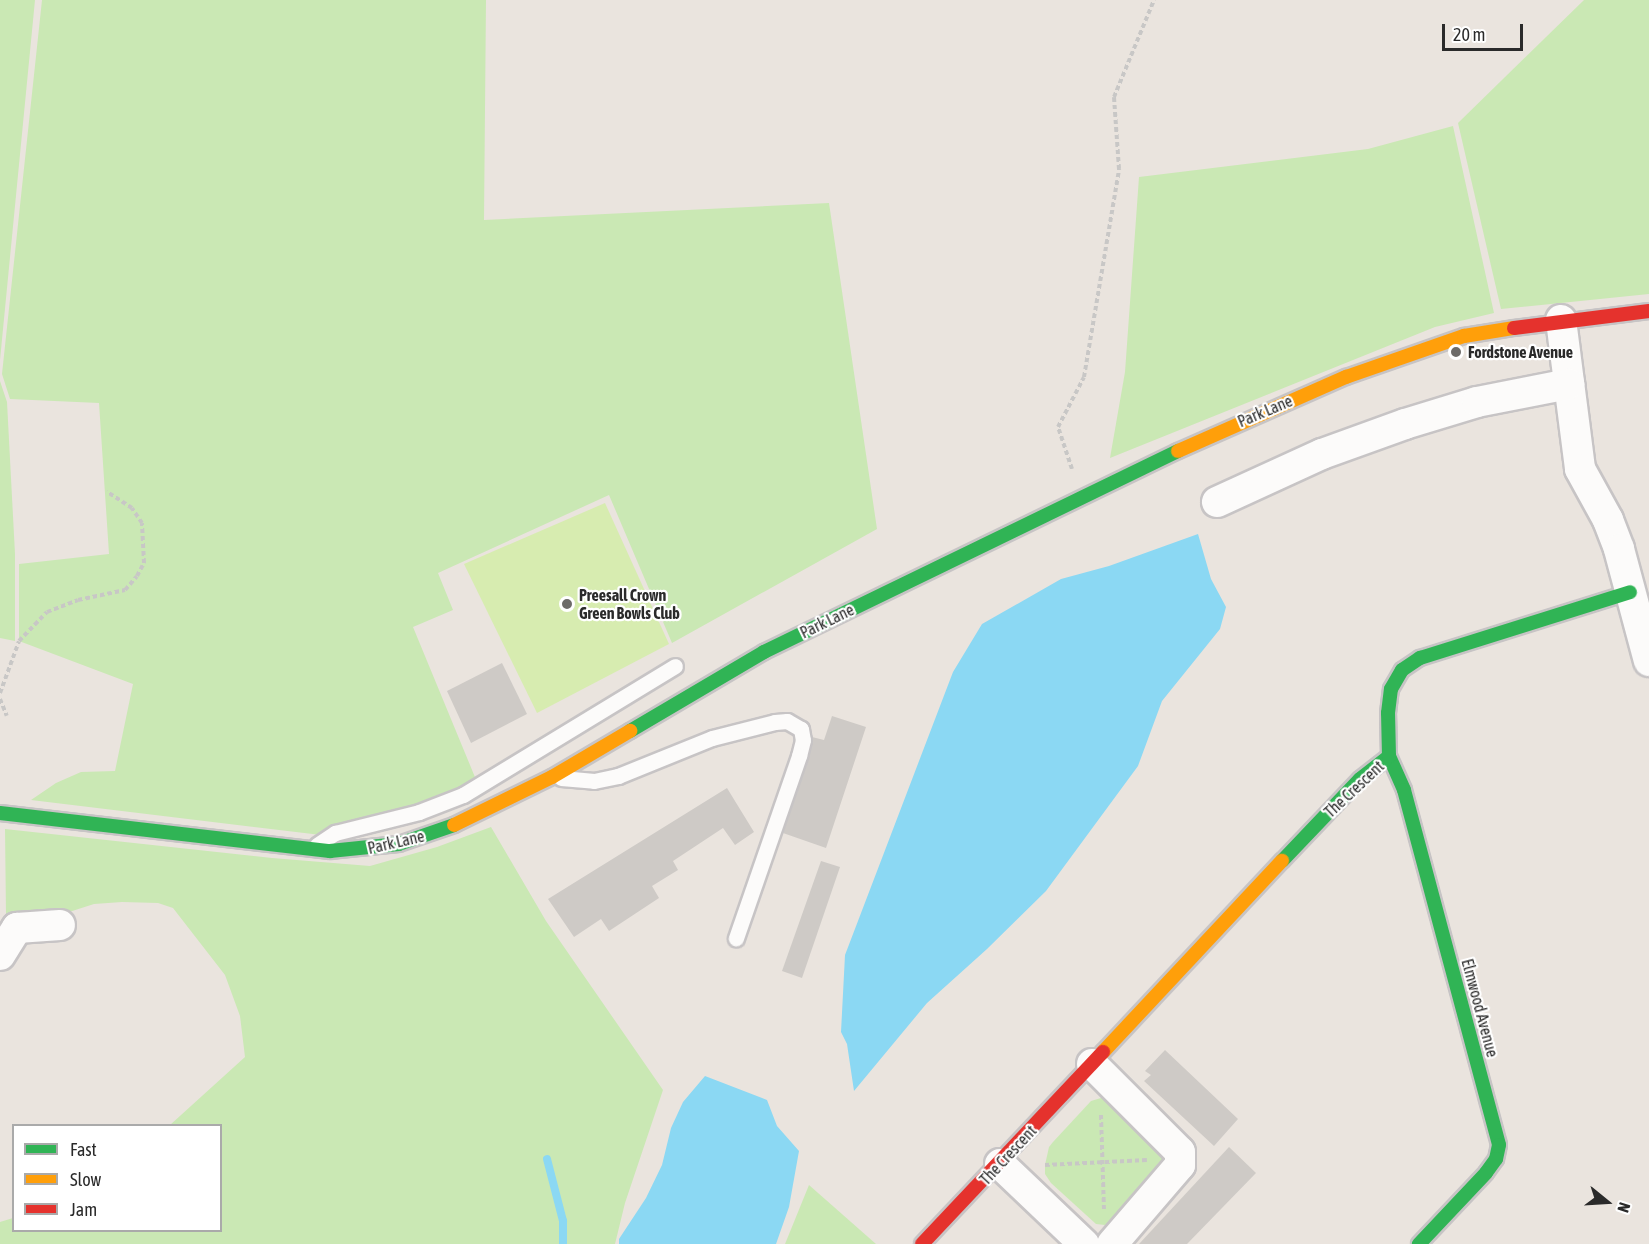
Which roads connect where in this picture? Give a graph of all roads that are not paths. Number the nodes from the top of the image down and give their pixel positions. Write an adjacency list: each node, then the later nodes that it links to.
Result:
1 (1649, 311): 2 (main road, Park Lane)
2 (1561, 320): 3 (street); 9 (main road, Park Lane)
3 (1569, 384): 4 (street); 5 (street)
4 (1217, 502)
5 (1630, 592): 6 (street); 8 (main road, The Crescent)
6 (1649, 661)
7 (675, 666): 11 (lane)
8 (1389, 756): 15 (main road, The Crescent); 20 (main road, Elmwood Avenue)
9 (552, 777): 11 (main road, Park Lane); 13 (lane)
10 (0, 813): 11 (main road, Park Lane)
11 (310, 850)
12 (60, 925): 14 (street)
13 (736, 938)
14 (0, 955)
15 (1092, 1064): 16 (main road, The Crescent); 19 (street)
16 (1000, 1164): 17 (main road, The Crescent); 18 (street)
17 (922, 1244)
18 (1084, 1244)
19 (1112, 1244)
20 (1419, 1244)

